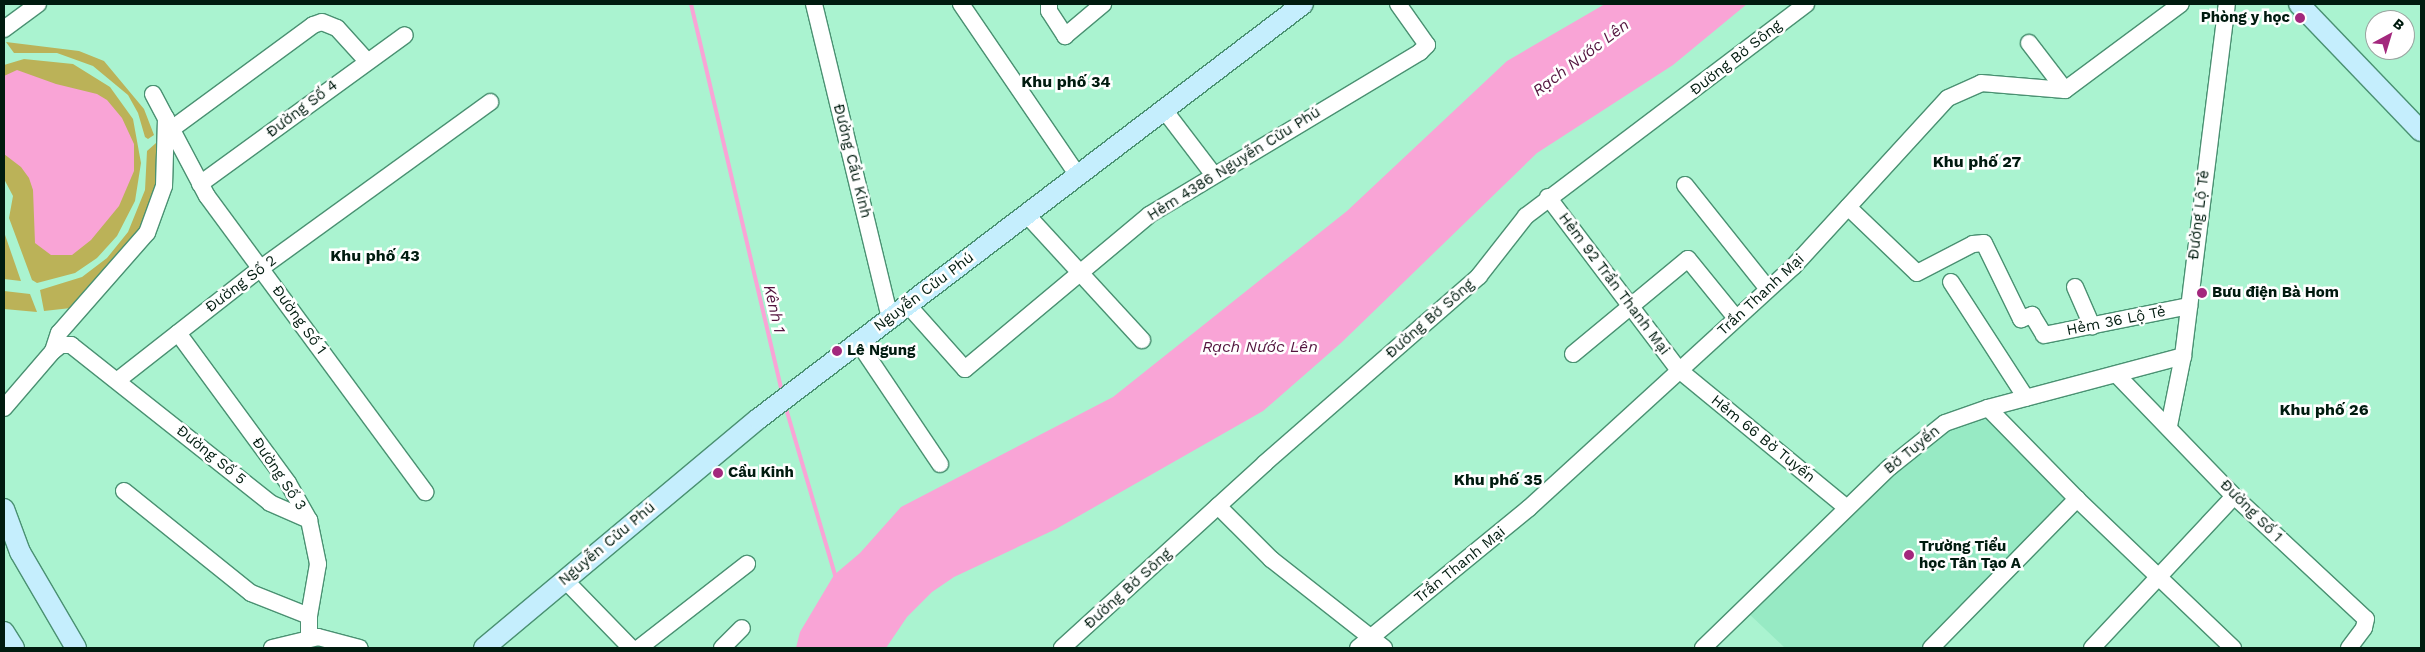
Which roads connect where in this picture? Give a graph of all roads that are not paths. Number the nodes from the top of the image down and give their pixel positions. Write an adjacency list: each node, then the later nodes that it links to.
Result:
1 (38, 4): 12 (street)
2 (814, 4): 37 (street, Đường Cầu Kinh)
3 (961, 4): 23 (street)
4 (1049, 4): 5 (street)
5 (1103, 4)
6 (1303, 4): 19 (main road, Nguyễn Cửu Phú)
7 (1398, 4): 22 (street, Hẻm 4386 Nguyễn Cửu Phú)
8 (1806, 4): 26 (street, Đường Bờ Sông)
9 (2181, 4): 16 (street)
10 (2227, 4): 36 (street, Đường Lộ Tẻ)
11 (2298, 4): 21 (main road)
12 (4, 29)
13 (405, 35): 15 (street, Đường Số 4)
14 (2029, 42): 16 (street)
15 (367, 61): 20 (street); 24 (street, Đường Số 4)
16 (2065, 90): 27 (street, Trần Thanh Mại)
17 (154, 94): 20 (street, Đường Số 1)
18 (490, 102): 29 (street, Đường Số 2)
19 (1165, 111): 22 (street); 23 (main road, Nguyễn Cửu Phú)
20 (169, 122): 24 (street, Đường Số 1); 43 (street)
21 (2421, 132)
22 (1213, 174): 30 (street, Hẻm 4386 Nguyễn Cửu Phú)
23 (1079, 177): 28 (main road, Nguyễn Cửu Phú)
24 (200, 184): 29 (street, Đường Số 1)
25 (1685, 185): 33 (street)
26 (1548, 198): 35 (street, Hẻm 92 Trần Thanh Mại); 58 (street, Đường Bờ Sông)
27 (1848, 207): 33 (street, Trần Thanh Mại); 39 (street, Hẻm 36 Lộ Tẻ)
28 (1027, 215): 30 (street); 34 (main road, Nguyễn Cửu Phú)
29 (261, 268): 40 (street, Đường Số 2); 55 (street, Đường Số 1)
30 (1080, 273): 34 (street, Hẻm 4386 Nguyễn Cửu Phú); 41 (street)
31 (1951, 282): 49 (street)
32 (2075, 287): 39 (street)
33 (1768, 289): 38 (street, Trần Thanh Mại)
34 (907, 304): 37 (main road, Nguyễn Cửu Phú)
35 (1630, 305): 38 (street); 44 (street); 46 (street, Hẻm 92 Trần Thanh Mại)
36 (2189, 306): 39 (street, Hẻm 36 Lộ Tẻ); 45 (street, Đường Lộ Tẻ)
37 (890, 317): 42 (main road, Nguyễn Cửu Phú)
38 (1736, 318): 46 (street, Trần Thanh Mại)
39 (2092, 326)
40 (178, 333): 48 (street, Đường Số 2); 61 (street, Đường Số 3)
41 (1142, 340)
42 (858, 342): 53 (street); 64 (main road, Nguyễn Cửu Phú)
43 (53, 351): 48 (street); 50 (street)
44 (1573, 354)
45 (2182, 356): 47 (street, Bờ Tuyến); 52 (street, Đường Lộ Tẻ)
46 (1680, 370): 59 (street, Hẻm 66 Bờ Tuyến); 68 (street, Trần Thanh Mại)
47 (2116, 375): 49 (street, Bờ Tuyến); 52 (street, Đường Số 1)
48 (118, 380): 61 (street, Đường Số 5)
49 (2026, 398): 51 (street, Bờ Tuyến)
50 (4, 408)
51 (1988, 408): 57 (street); 59 (street, Bờ Tuyến)
52 (2169, 426): 56 (street, Đường Số 1)
53 (940, 464)
54 (124, 491): 65 (street)
55 (425, 492)
56 (2234, 496): 63 (street); 85 (street, Đường Số 1)
57 (2077, 499): 63 (street); 82 (street)
58 (1218, 506): 68 (street); 78 (street, Đường Bờ Sông)
59 (1847, 508): 81 (street, Bờ Tuyến)
60 (4, 509): 71 (main road)
61 (309, 520): 65 (street, Đường Số 3)
62 (747, 564): 76 (street)
63 (2158, 578): 83 (street); 84 (street)
64 (564, 579): 74 (main road, Nguyễn Cửu Phú); 75 (street)
65 (309, 616): 69 (street, Đường Số 3)
66 (742, 628): 77 (street)
67 (4, 632): 70 (main road)
68 (1372, 637): 79 (street, Trần Thanh Mại); 80 (street)
69 (309, 638): 72 (street); 73 (street)
70 (14, 648)
71 (76, 648)
72 (272, 648)
73 (360, 648)
74 (484, 648)
75 (630, 648)
76 (639, 648)
77 (722, 648)
78 (1062, 648)
79 (1358, 648)
80 (1384, 648)
81 (1703, 648)
82 (1931, 648)
83 (2092, 648)
84 (2233, 648)
85 (2349, 648)

